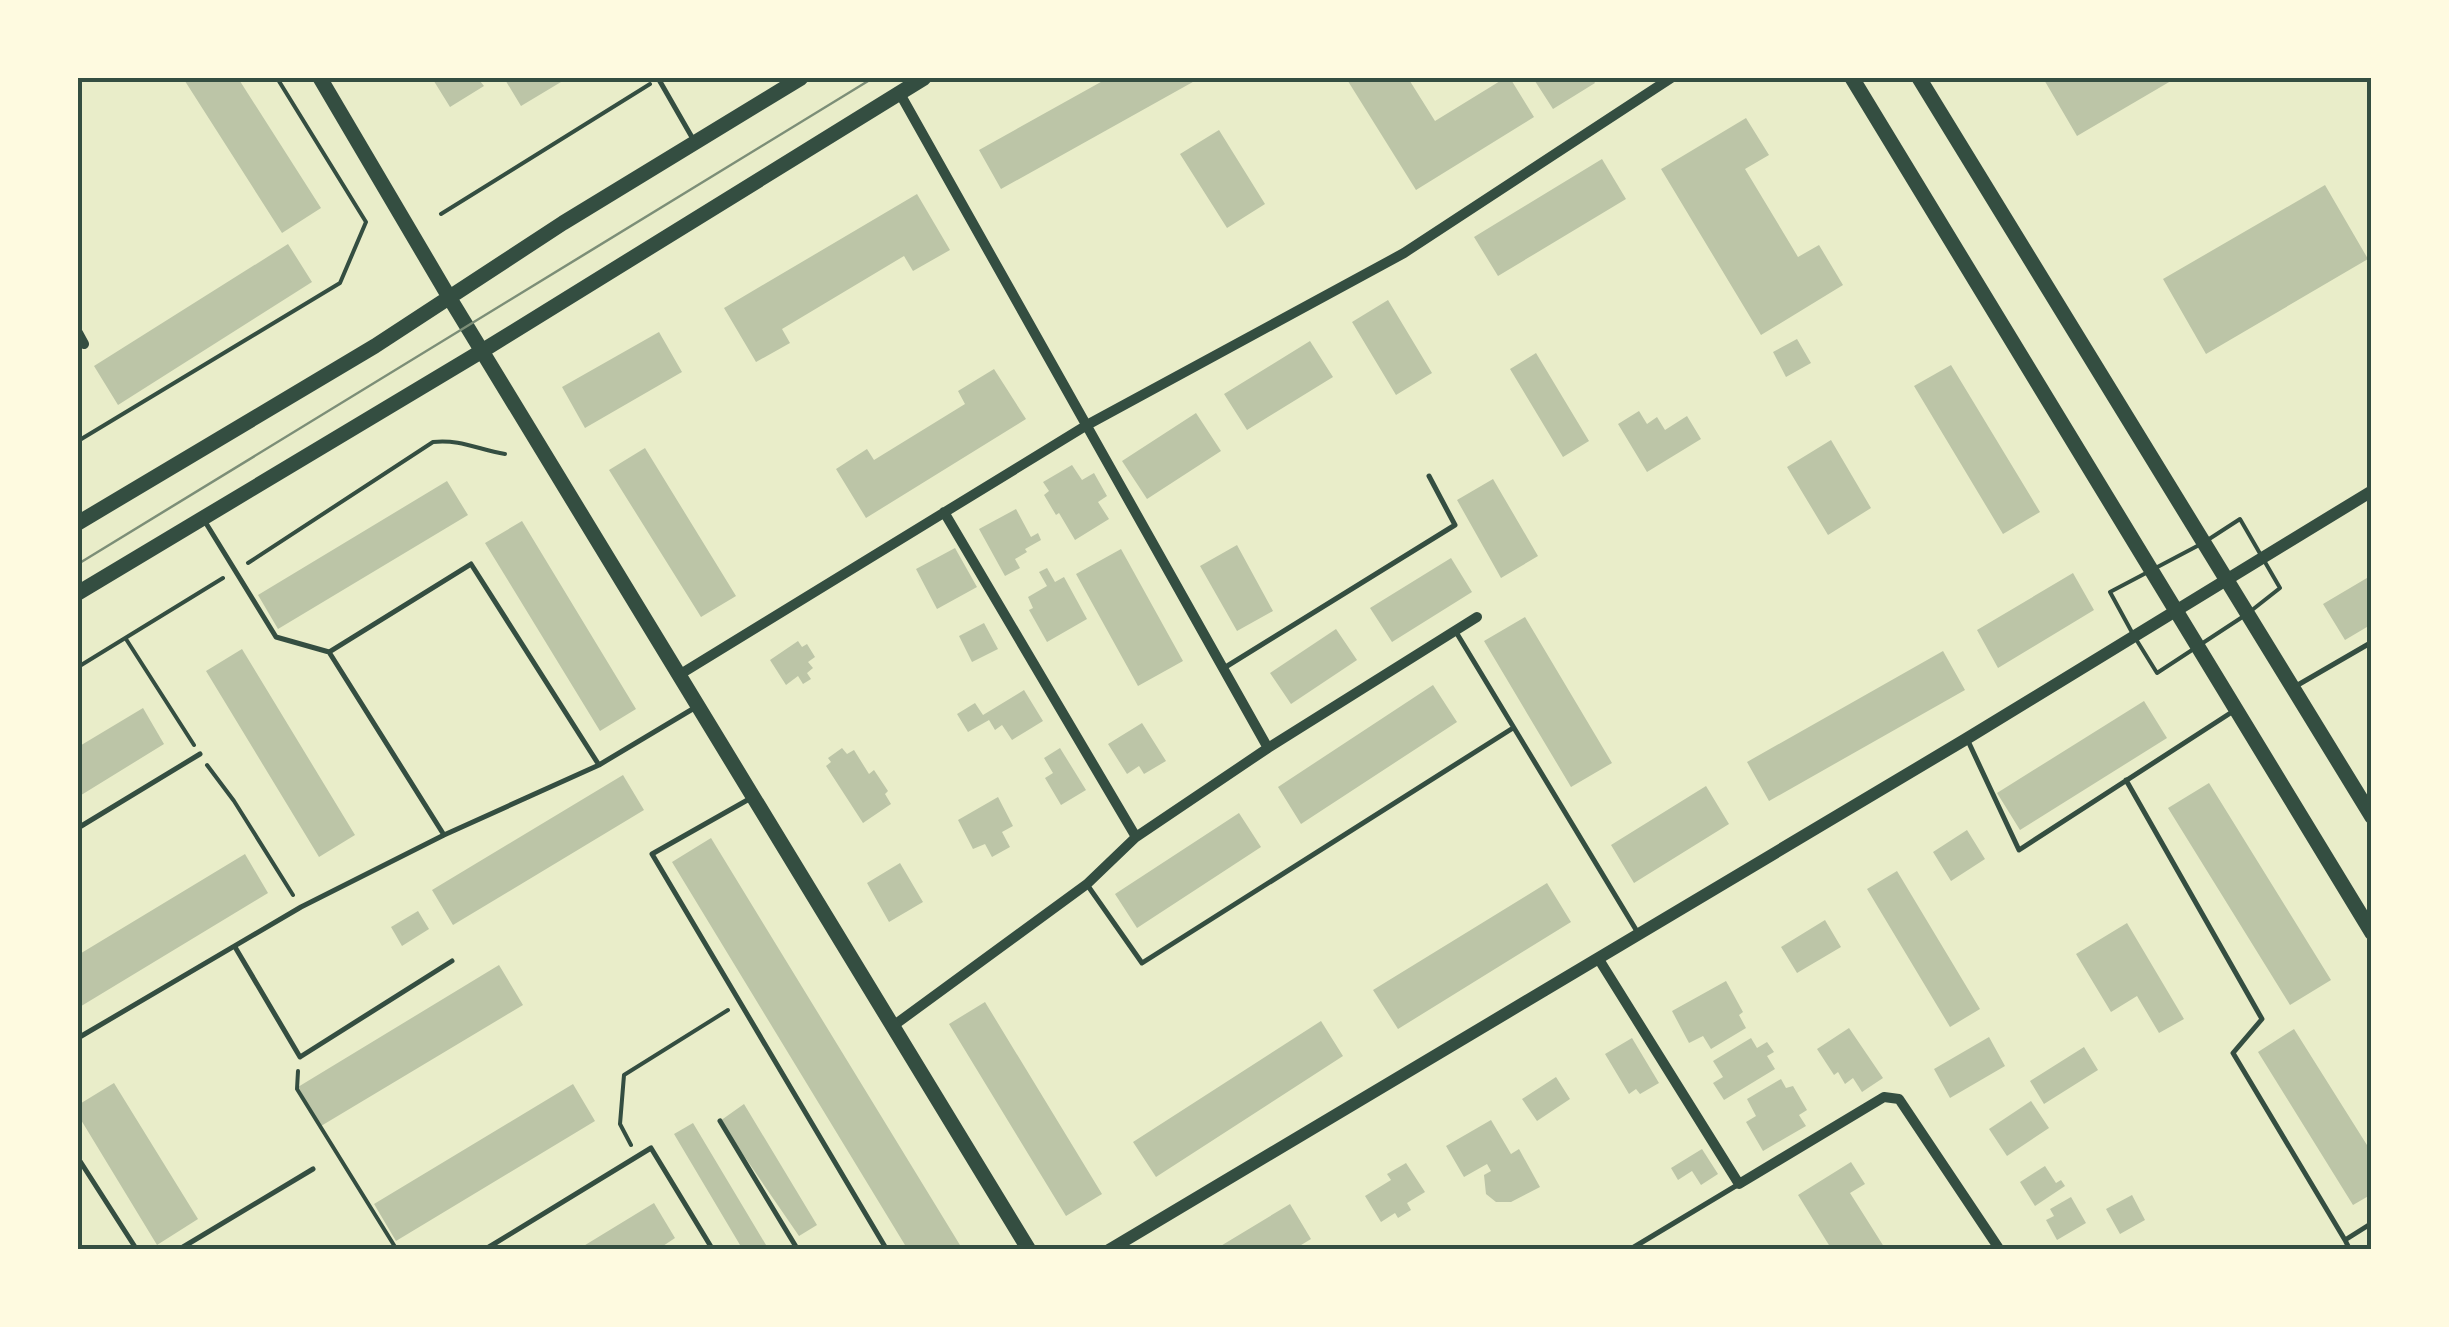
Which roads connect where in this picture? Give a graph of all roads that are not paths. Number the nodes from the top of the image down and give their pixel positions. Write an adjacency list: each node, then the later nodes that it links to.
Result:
1 (320, 78): 10 (main road)
2 (659, 78): 9 (lane)
3 (801, 78): 9 (main road)
4 (924, 78): 8 (main road)
5 (1671, 78): 12 (street)
6 (1852, 78): 20 (main road)
7 (1919, 78): 18 (main road)
8 (899, 92): 11 (main road); 12 (street)
9 (694, 142): 10 (main road)
10 (449, 297): 11 (main road); 17 (main road)
11 (482, 351): 16 (main road); 26 (main road)
12 (1087, 425): 15 (street); 25 (street)
13 (1429, 476): 25 (lane)
14 (2372, 491): 18 (street)
15 (944, 512): 26 (street); 40 (street)
16 (202, 518): 19 (main road); 24 (lane)
17 (78, 524)
18 (2225, 579): 20 (street); 27 (main road)
19 (78, 593)
20 (2176, 611): 29 (main road); 31 (street)
21 (1477, 616): 22 (street)
22 (1455, 631): 30 (lane); 32 (street)
23 (2372, 642): 27 (lane)
24 (329, 652): 34 (lane); 39 (lane)
25 (1224, 668): 32 (street)
26 (679, 674): 28 (main road)
27 (2292, 688): 37 (main road)
28 (698, 706): 34 (lane); 36 (main road)
29 (2236, 709): 35 (lane); 43 (main road)
30 (1512, 728): 41 (lane); 42 (lane)
31 (1966, 738): 35 (lane); 42 (street)
32 (1268, 748): 40 (street)
33 (200, 754): 38 (lane)
34 (599, 764): 39 (lane)
35 (2126, 780): 54 (lane)
36 (754, 797): 47 (main road); 60 (lane)
37 (2372, 816)
38 (78, 828)
39 (444, 835): 44 (lane)
40 (1136, 837): 41 (street)
41 (1086, 884): 47 (street)
42 (1638, 933): 45 (street)
43 (2372, 933)
44 (235, 947): 46 (lane); 48 (lane)
45 (1598, 958): 52 (street); 62 (street)
46 (452, 960)
47 (893, 1026): 61 (main road)
48 (78, 1038)
49 (720, 1121): 59 (lane)
50 (78, 1158): 55 (lane)
51 (312, 1169): 56 (lane)
52 (1738, 1184): 63 (lane); 64 (street)
53 (2372, 1223): 54 (lane)
54 (2344, 1240): 65 (lane)
55 (138, 1250)
56 (178, 1250)
57 (484, 1250): 58 (lane)
58 (713, 1250)
59 (798, 1250)
60 (887, 1250)
61 (1028, 1250)
62 (1109, 1250)
63 (1628, 1250)
64 (2000, 1250)
65 (2350, 1250)

